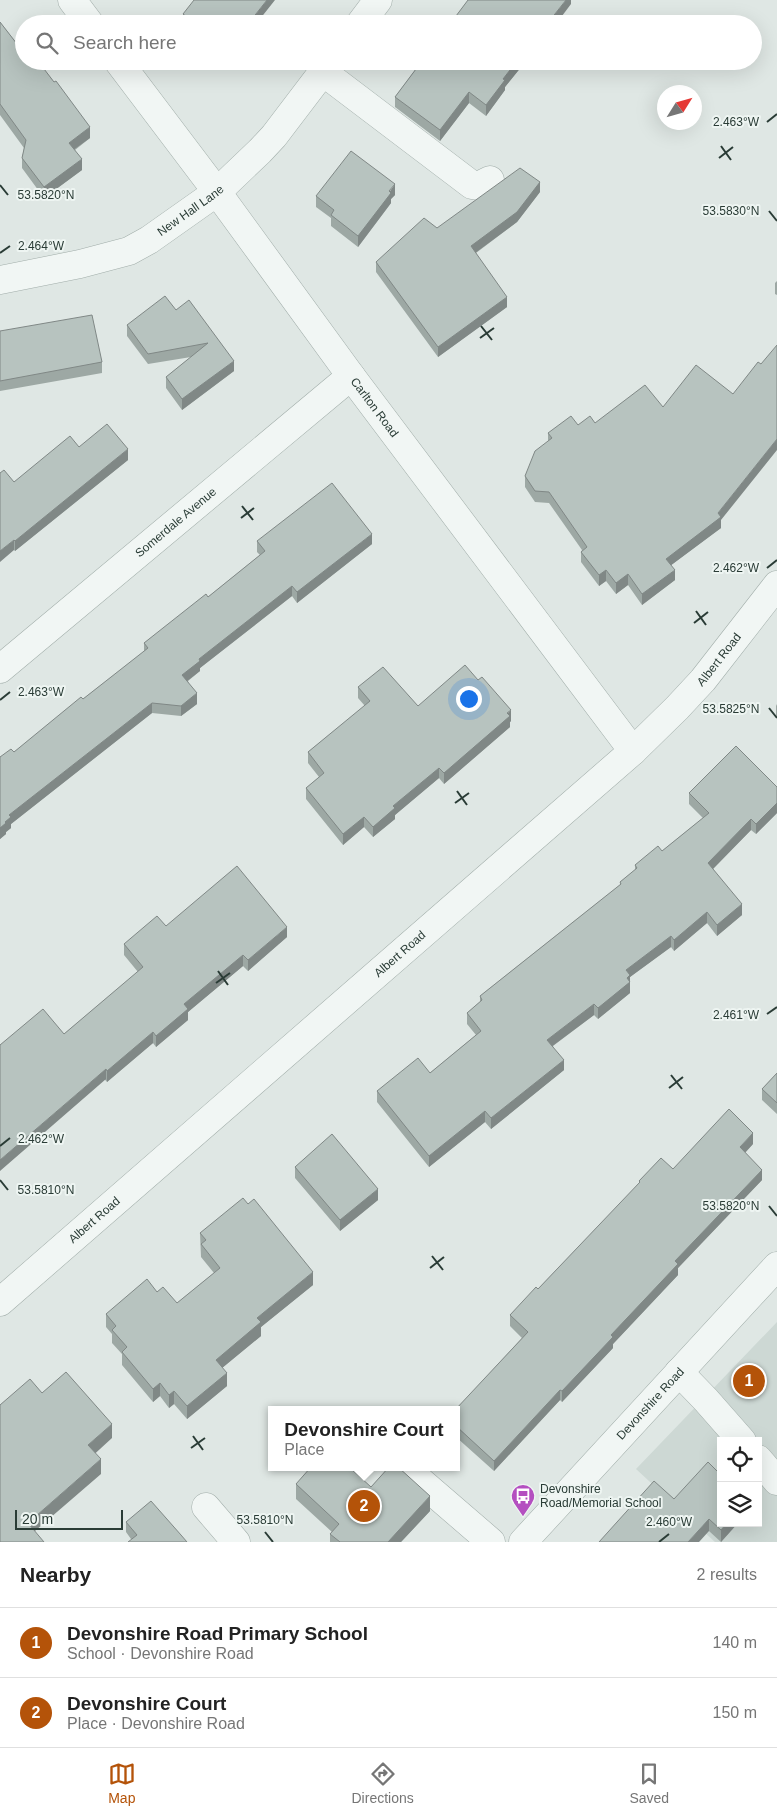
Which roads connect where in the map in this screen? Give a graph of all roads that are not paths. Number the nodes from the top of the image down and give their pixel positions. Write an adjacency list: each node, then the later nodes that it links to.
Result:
1 (72, 0): 3 (street)
2 (378, 0): 4 (street)
3 (83, 15)
4 (367, 15)
5 (125, 70): 9 (street, Carlton Road)
6 (325, 70): 9 (street, New Hall Lane)
7 (331, 70): 8 (street)
8 (490, 180)
9 (217, 192): 10 (street, New Hall Lane); 11 (street, Carlton Road)
10 (0, 280)
11 (351, 376): 13 (street, Somerdale Avenue); 14 (street, Carlton Road)
12 (777, 585): 14 (street, Albert Road)
13 (0, 669)
14 (633, 751): 16 (street, Albert Road)
15 (777, 1266): 17 (street, Devonshire Road)
16 (0, 1302)
17 (679, 1372): 18 (street); 25 (street, Devonshire Road)
18 (738, 1437)
19 (762, 1463): 21 (street)
20 (409, 1471): 24 (street)
21 (777, 1480)
22 (206, 1507): 23 (street)
23 (236, 1542)
24 (491, 1542)
25 (523, 1542)

